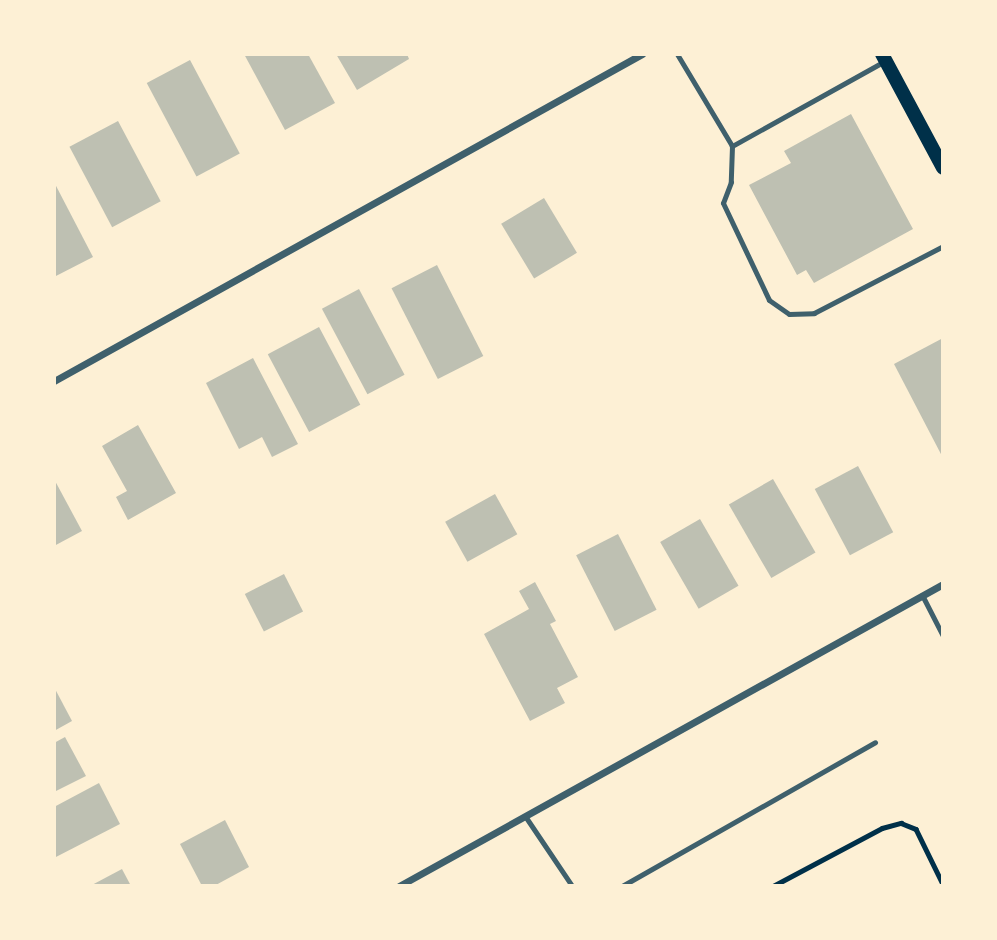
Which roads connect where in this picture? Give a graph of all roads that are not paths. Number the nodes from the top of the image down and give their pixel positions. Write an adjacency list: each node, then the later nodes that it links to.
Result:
1 (642, 54): 7 (street)
2 (677, 54): 4 (lane)
3 (884, 57): 4 (lane); 5 (main road)
4 (732, 146): 6 (lane)
5 (943, 169)
6 (943, 246)
7 (54, 381)
8 (943, 584): 9 (street)
9 (922, 596): 10 (lane); 12 (street)
10 (943, 636)
11 (875, 742): 15 (lane)
12 (525, 816): 13 (street); 14 (lane)
13 (399, 886)
14 (572, 886)
15 (622, 886)

